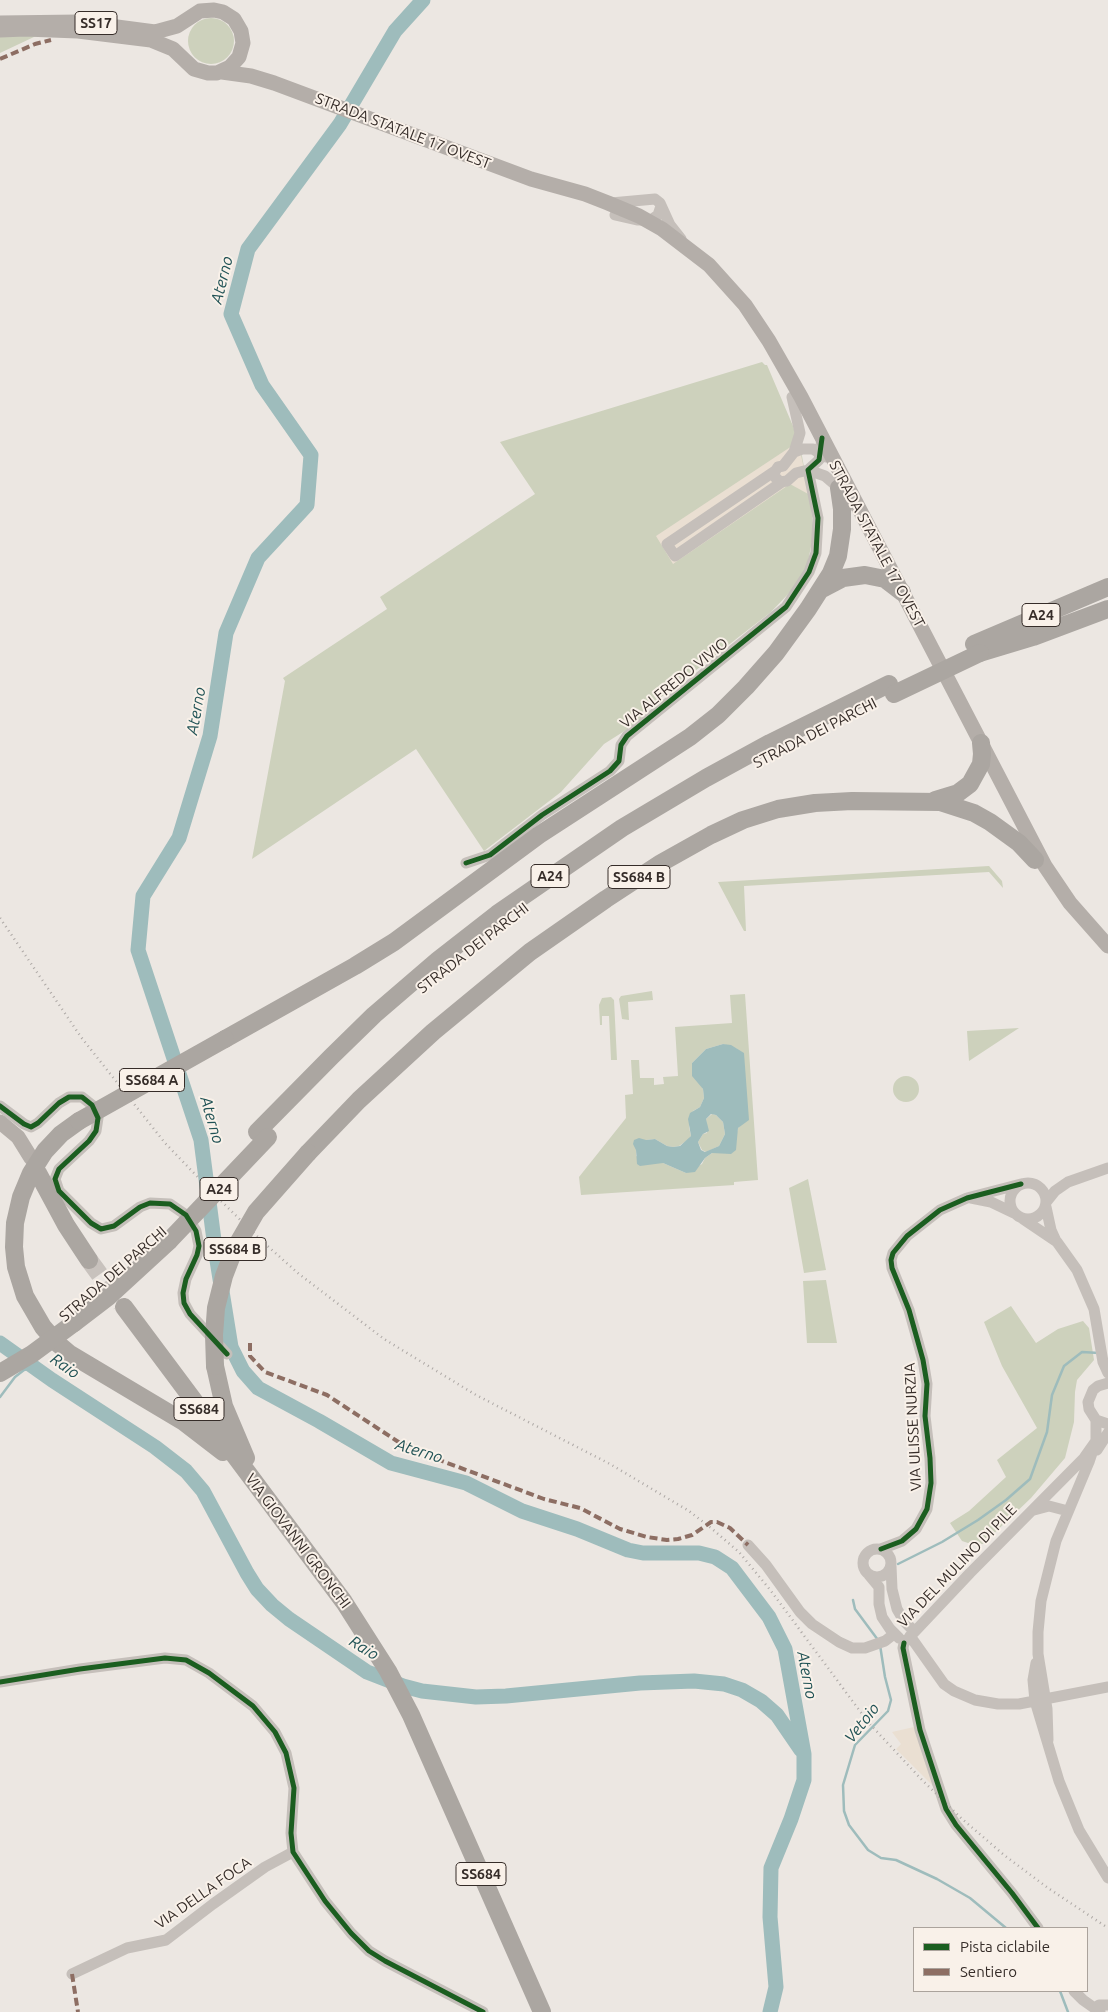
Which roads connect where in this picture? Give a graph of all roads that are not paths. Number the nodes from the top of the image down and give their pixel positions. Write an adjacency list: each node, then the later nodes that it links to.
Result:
1 (230, 0): 5 (main road)
2 (210, 5): 3 (main road, SS17); 5 (main road, SS17)
3 (188, 19): 4 (main road, SS17); 8 (main road)
4 (0, 23)
5 (237, 23): 7 (main road, SS17)
6 (0, 30): 8 (main road, SS17)
7 (243, 39): 9 (main road); 10 (main road, STRADA STATALE 17 OVEST / SS17)
8 (184, 58): 9 (main road, SS17)
9 (222, 72): 10 (main road, STRADA STATALE 17 OVEST / SS17)
10 (274, 83): 13 (main road, STRADA STATALE 17 OVEST / SS17)
11 (648, 200): 12 (street); 13 (street); 14 (street)
12 (661, 206): 14 (street); 16 (street)
13 (611, 209): 14 (main road, STRADA STATALE 17 OVEST); 15 (main road, STRADA STATALE 17 OVEST)
14 (646, 220): 15 (street); 16 (main road, STRADA STATALE 17 OVEST)
15 (668, 243): 17 (main road, STRADA STATALE 17 OVEST)
16 (698, 256): 18 (main road, STRADA STATALE 17 OVEST)
17 (792, 396): 18 (main road, STRADA STATALE 17 OVEST); 19 (street)
18 (821, 446): 19 (street); 21 (street); 23 (main road, STRADA STATALE 17 OVEST); 26 (main road, STRADA STATALE 17 OVEST)
19 (794, 452): 20 (street)
20 (779, 468): 22 (street); 22 (street)
21 (808, 470): 22 (street); 23 (street); 35 (street, VIA ALFREDO VIVIO)
22 (786, 480)
23 (839, 488): 24 (main road, STRADA STATALE 17 OVEST); 27 (highway, SS684 A)
24 (887, 580): 26 (highway, SS684 A); 27 (highway, SS684 A); 32 (main road, STRADA STATALE 17 OVEST)
25 (1108, 587): 30 (highway, STRADA DEI PARCHI / A24)
26 (902, 592): 31 (main road, STRADA STATALE 17 OVEST)
27 (818, 593): 61 (highway, SS684 A, bridge)
28 (1108, 598): 30 (highway, STRADA DEI PARCHI / A24)
29 (1108, 609): 30 (highway)
30 (977, 649): 51 (highway, STRADA DEI PARCHI / A24)
31 (981, 742): 32 (highway, SS684 B); 36 (main road, STRADA STATALE 17 OVEST)
32 (981, 761): 33 (highway, SS684 B); 34 (main road, STRADA STATALE 17 OVEST)
33 (927, 801): 34 (highway, SS684 B); 53 (highway, SS684 B, bridge)
34 (1035, 860): 37 (main road, STRADA STATALE 17 OVEST)
35 (466, 863)
36 (1108, 946)
37 (1108, 952)
38 (0, 1106): 53 (street)
39 (0, 1122): 40 (main road)
40 (35, 1166): 49 (highway)
41 (1108, 1168): 42 (street)
42 (1068, 1182): 44 (street); 46 (street)
43 (1021, 1184): 44 (street); 45 (street, VIA ULISSE NURZIA); 47 (street)
44 (1035, 1184): 46 (street)
45 (967, 1198): 47 (street); 65 (street, VIA ULISSE NURZIA)
46 (1046, 1204): 47 (street); 48 (street)
47 (1019, 1216): 48 (street)
48 (1057, 1242): 55 (street)
49 (89, 1260)
50 (124, 1307): 61 (highway, VIA GIOVANNI GRONCHI / SS684)
51 (70, 1319): 52 (highway, STRADA DEI PARCHI / A24); 54 (highway, STRADA DEI PARCHI / A24, bridge)
52 (0, 1360)
53 (221, 1360): 61 (highway, SS684 B)
54 (0, 1373)
55 (1104, 1380): 56 (street)
56 (1096, 1420): 57 (street); 59 (street)
57 (1108, 1424)
58 (1108, 1433): 60 (street)
59 (1096, 1441): 60 (street); 62 (street, VIA DEL MULINO DI PILE)
60 (1090, 1462): 63 (street)
61 (276, 1510): 83 (highway, VIA GIOVANNI GRONCHI / SS684)
62 (1032, 1511): 63 (street, VIA DEL MULINO DI PILE); 71 (street, VIA DEL MULINO DI PILE)
63 (1068, 1511): 74 (street)
64 (748, 1545): 70 (street)
65 (880, 1549): 66 (street); 67 (street)
66 (891, 1566): 67 (street); 68 (street)
67 (869, 1574): 69 (street)
68 (893, 1597): 69 (street); 71 (street)
69 (879, 1598): 70 (street)
70 (894, 1634): 71 (street)
71 (909, 1637): 74 (street); 77 (street)
72 (0, 1682): 75 (street)
73 (1108, 1687): 74 (street)
74 (1040, 1700): 76 (street)
75 (293, 1852): 78 (street, VIA DELLA FOCA); 82 (street)
76 (1108, 1878)
77 (1037, 1927)
78 (72, 1974)
79 (1075, 1992): 81 (street)
80 (1108, 2005): 81 (street)
81 (1098, 2011)
82 (483, 2012)
83 (542, 2012)

